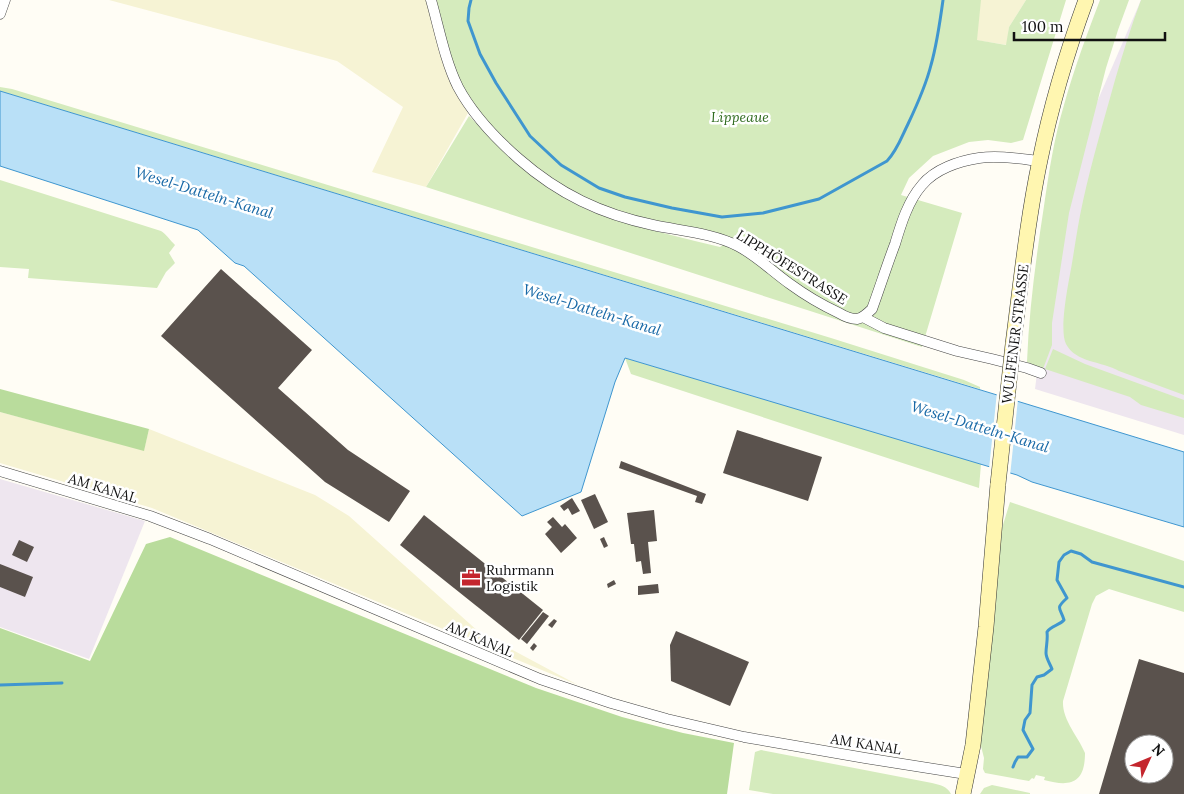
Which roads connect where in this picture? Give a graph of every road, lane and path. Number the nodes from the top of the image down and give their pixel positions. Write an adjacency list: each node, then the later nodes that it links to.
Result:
1 (4, 0): 4 (street)
2 (431, 0): 6 (street, LIPPHÖFESTRASSE)
3 (1086, 0): 5 (main road, WULFENER STRASSE)
4 (0, 14)
5 (1040, 161): 6 (street); 9 (main road, WULFENER STRASSE, bridge)
6 (863, 317): 7 (street, LIPPHÖFESTRASSE)
7 (1041, 373)
8 (0, 470): 9 (street, AM KANAL)
9 (966, 774): 10 (main road, WULFENER STRASSE)
10 (963, 794)

